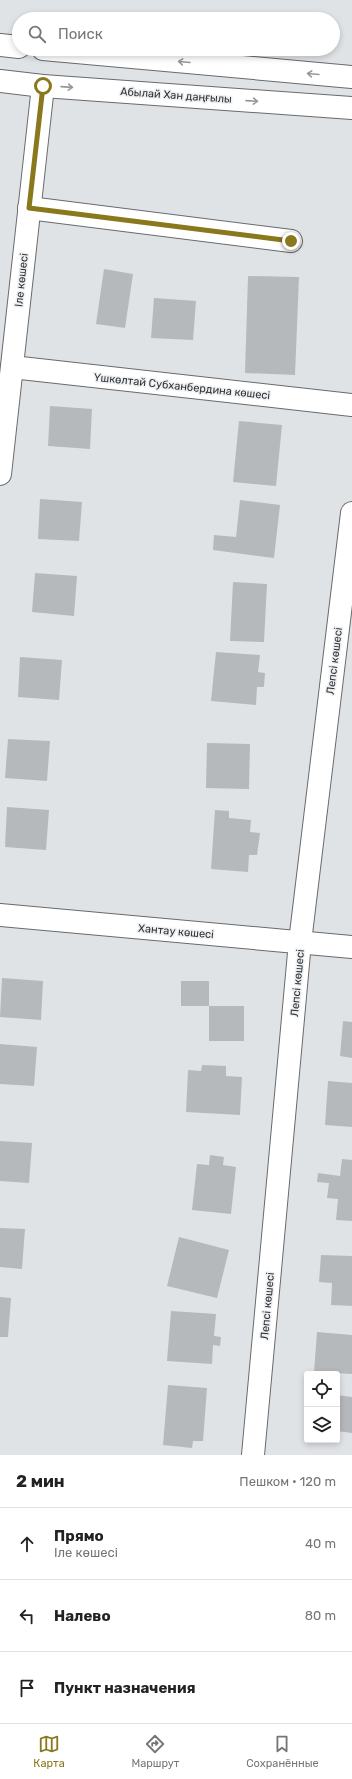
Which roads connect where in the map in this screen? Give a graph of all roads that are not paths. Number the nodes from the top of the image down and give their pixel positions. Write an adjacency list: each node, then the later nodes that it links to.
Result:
1 (0, 45): 2 (street)
2 (12, 46)
3 (118, 56): 4 (street, one-way to 3)
4 (352, 78)
5 (0, 80): 6 (street, Абылай Хан даңғылы)
6 (43, 86): 7 (street, Абылай Хан даңғылы, one-way to 7); 8 (street, Іле көшесі)
7 (352, 108)
8 (29, 208): 9 (street); 10 (street, Іле көшесі)
9 (291, 241)
10 (12, 367): 11 (street, Үшкөлтай Субханбердина көшесі); 12 (street, Іле көшесі)
11 (352, 405)
12 (0, 474)
13 (352, 513): 15 (street, Лепсі көшесі)
14 (0, 916): 15 (street, Хантау көшесі)
15 (300, 942): 16 (street, Хантау көшесі); 17 (street, Лепсі көшесі)
16 (352, 947)
17 (254, 1455)

